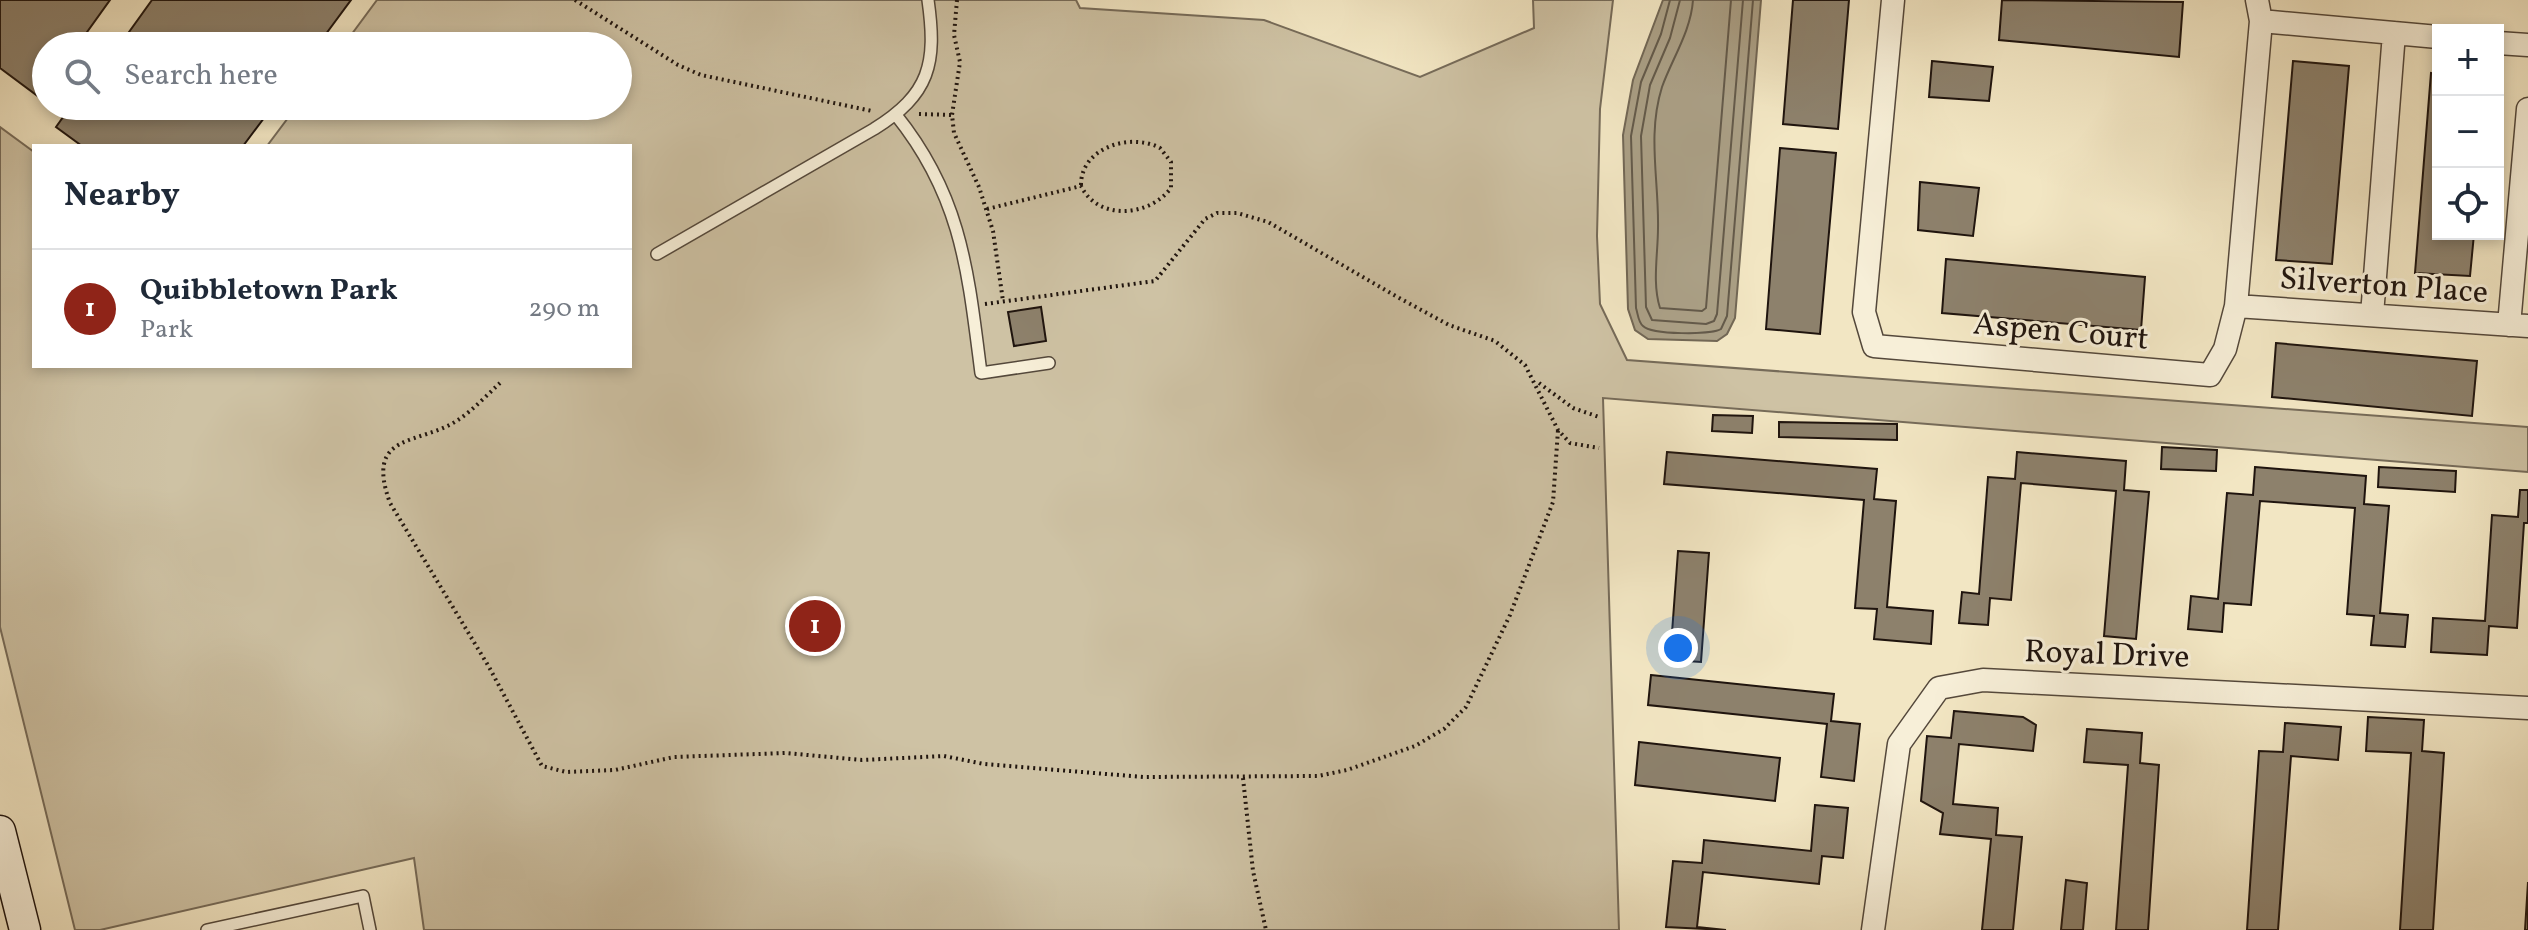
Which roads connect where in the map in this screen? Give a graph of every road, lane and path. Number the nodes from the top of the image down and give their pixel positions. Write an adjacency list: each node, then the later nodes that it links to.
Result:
1 (575, 0): 6 (path)
2 (928, 0): 15 (lane)
3 (957, 0): 16 (path)
4 (1893, 0): 22 (street, Aspen Court)
5 (2259, 10): 7 (street); 22 (street, Aspen Court)
6 (626, 32)
7 (2394, 33): 9 (street); 23 (street)
8 (632, 36): 13 (path)
9 (2432, 36)
10 (2504, 43): 11 (street)
11 (2528, 45)
12 (2528, 109): 24 (street)
13 (875, 112)
14 (916, 114): 16 (path)
15 (896, 115): 19 (lane); 21 (lane)
16 (952, 115): 18 (path)
17 (1081, 186): 17 (path); 18 (path)
18 (987, 209): 20 (path)
19 (657, 254)
20 (1003, 301): 21 (path); 26 (path)
21 (972, 306): 25 (lane)
22 (2236, 306): 23 (street, Silverton Place)
23 (2372, 315): 24 (street, Silverton Place)
24 (2519, 326)
25 (1049, 363)
26 (1535, 380): 28 (path); 29 (path)
27 (500, 383): 32 (path)
28 (1599, 417)
29 (1558, 430): 30 (path); 32 (path)
30 (1599, 448)
31 (2528, 708): 38 (street, Royal Drive)
32 (1243, 778): 37 (path)
33 (0, 831): 34 (main road)
34 (25, 930)
35 (207, 930): 36 (lane)
36 (370, 930)
37 (1266, 930)
38 (1873, 930)

